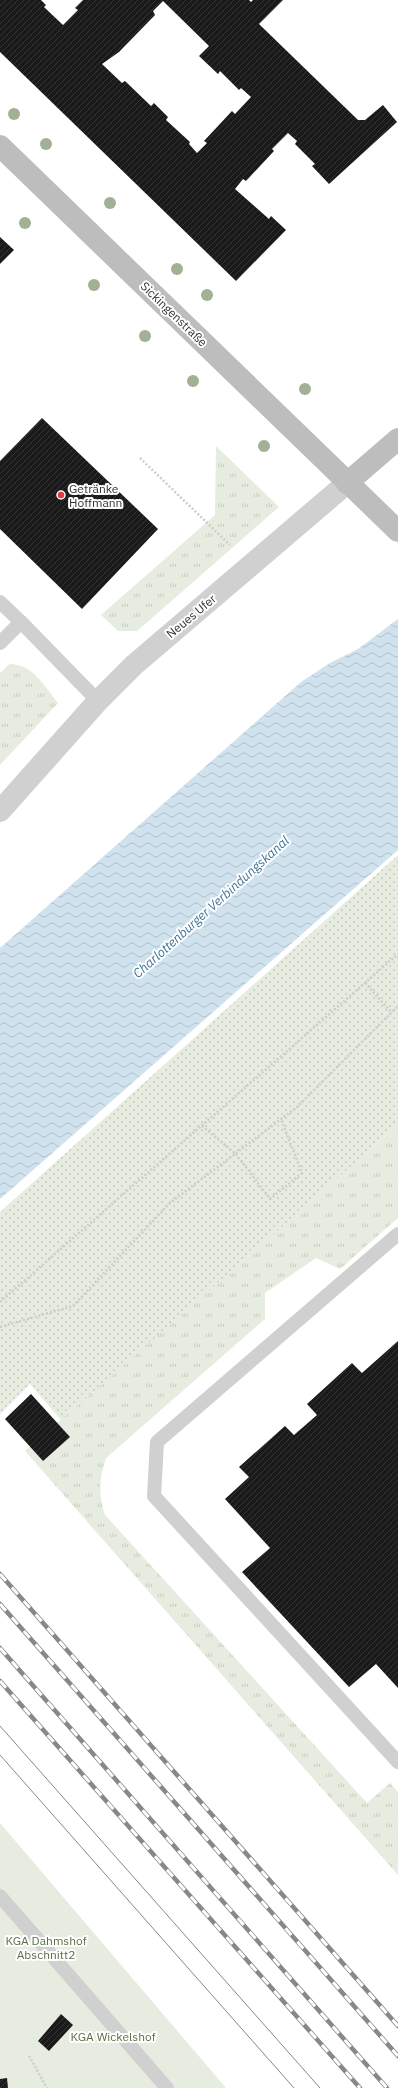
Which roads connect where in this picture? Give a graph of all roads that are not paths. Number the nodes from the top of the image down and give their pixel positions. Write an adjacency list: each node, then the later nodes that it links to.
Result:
1 (0, 146): 3 (main road, Sickingenstraße)
2 (398, 439): 3 (main road, Neues Ufer)
3 (347, 483): 4 (main road, Sickingenstraße); 8 (street, Neues Ufer)
4 (398, 530)
5 (0, 602): 6 (lane)
6 (21, 622): 7 (lane); 8 (lane)
7 (0, 643)
8 (98, 701): 9 (street, Neues Ufer)
9 (0, 811)
10 (398, 1234): 11 (lane)
11 (398, 1762)
12 (0, 1896): 13 (lane)
13 (167, 2088)

